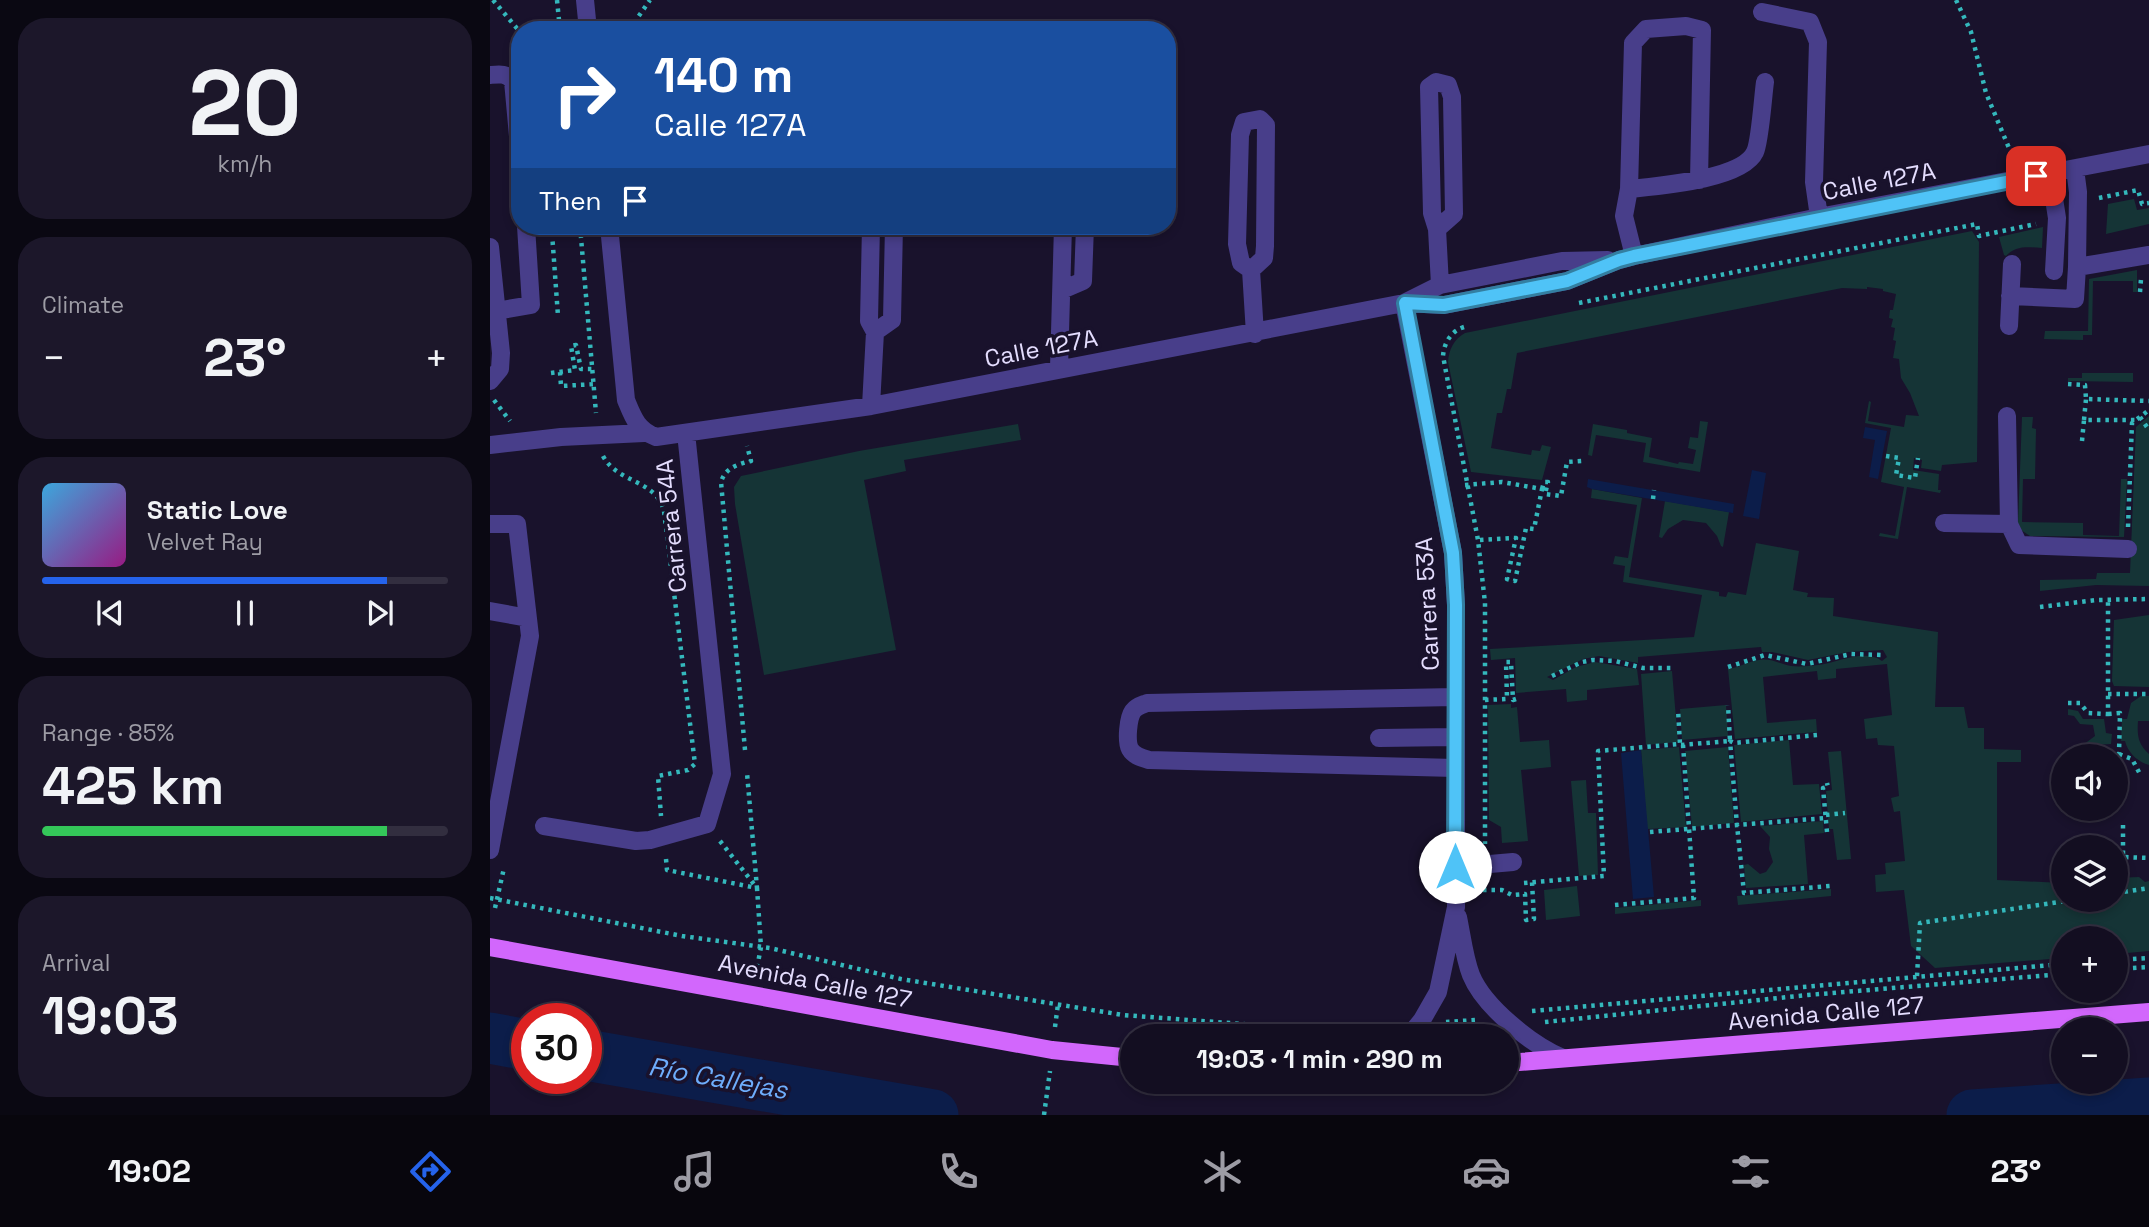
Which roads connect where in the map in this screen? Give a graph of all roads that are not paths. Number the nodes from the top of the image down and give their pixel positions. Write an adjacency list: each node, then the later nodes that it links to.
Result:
1 (585, 0): 3 (street)
2 (1762, 12): 12 (street)
3 (587, 21)
4 (490, 75): 5 (street)
5 (511, 80)
6 (1765, 82): 10 (street)
7 (2149, 154): 8 (street, Calle 127A)
8 (2075, 169): 9 (street, Calle 127A); 24 (street)
9 (2050, 173): 12 (street, Calle 127A); 26 (street)
10 (1699, 180): 11 (street); 11 (street)
11 (1629, 189): 22 (street)
12 (1819, 218): 22 (street, Calle 127A)
13 (1437, 229): 13 (street); 27 (street)
14 (527, 235): 31 (street)
15 (610, 235): 39 (street, Carrera 54A)
16 (872, 235): 33 (street)
17 (894, 235): 33 (street)
18 (1062, 235): 28 (street)
19 (1085, 235): 28 (street)
20 (490, 247): 31 (street)
21 (2140, 253): 24 (street)
22 (1626, 258): 27 (street, Calle 127A); 30 (street, Calle 127A)
23 (2012, 264): 29 (street)
24 (2077, 267): 29 (street)
25 (1251, 270): 25 (street); 34 (street)
26 (2054, 271)
27 (1440, 285): 30 (street, Calle 127A)
28 (1062, 290): 35 (street)
29 (2010, 296): 32 (street)
30 (1405, 303): 34 (street, Calle 127A); 48 (street, Carrera 53A)
31 (496, 311): 36 (street)
32 (2009, 326)
33 (875, 332): 37 (street)
34 (1255, 334): 35 (street, Calle 127A)
35 (1059, 368): 37 (street, Calle 127A)
36 (490, 381)
37 (871, 406): 40 (street, Calle 127A)
38 (2007, 416): 44 (street)
39 (644, 433): 40 (street, Carrera 54A); 41 (street)
40 (686, 433): 52 (street, Carrera 54A)
41 (490, 445)
42 (1944, 523): 44 (street)
43 (490, 524): 47 (street)
44 (2008, 524): 45 (street)
45 (2128, 549)
46 (490, 611): 47 (street)
47 (528, 618): 53 (street)
48 (1455, 697): 49 (street, Carrera 53A); 51 (street)
49 (1455, 737): 50 (street); 51 (street, Carrera 53A)
50 (1379, 738)
51 (1455, 768): 55 (street, Carrera 53A)
52 (544, 826)
53 (490, 850)
54 (1513, 862): 55 (street)
55 (1455, 867): 56 (street, Carrera 53A)
56 (1456, 907): 59 (street, Carrera 53A); 61 (street, Carrera 53A)
57 (490, 947): 60 (main road, Avenida Calle 127)
58 (2149, 1012): 61 (main road, Avenida Calle 127)
59 (1419, 1024)
60 (1120, 1057)
61 (1563, 1058): 62 (main road, Avenida Calle 127)
62 (1519, 1062)

